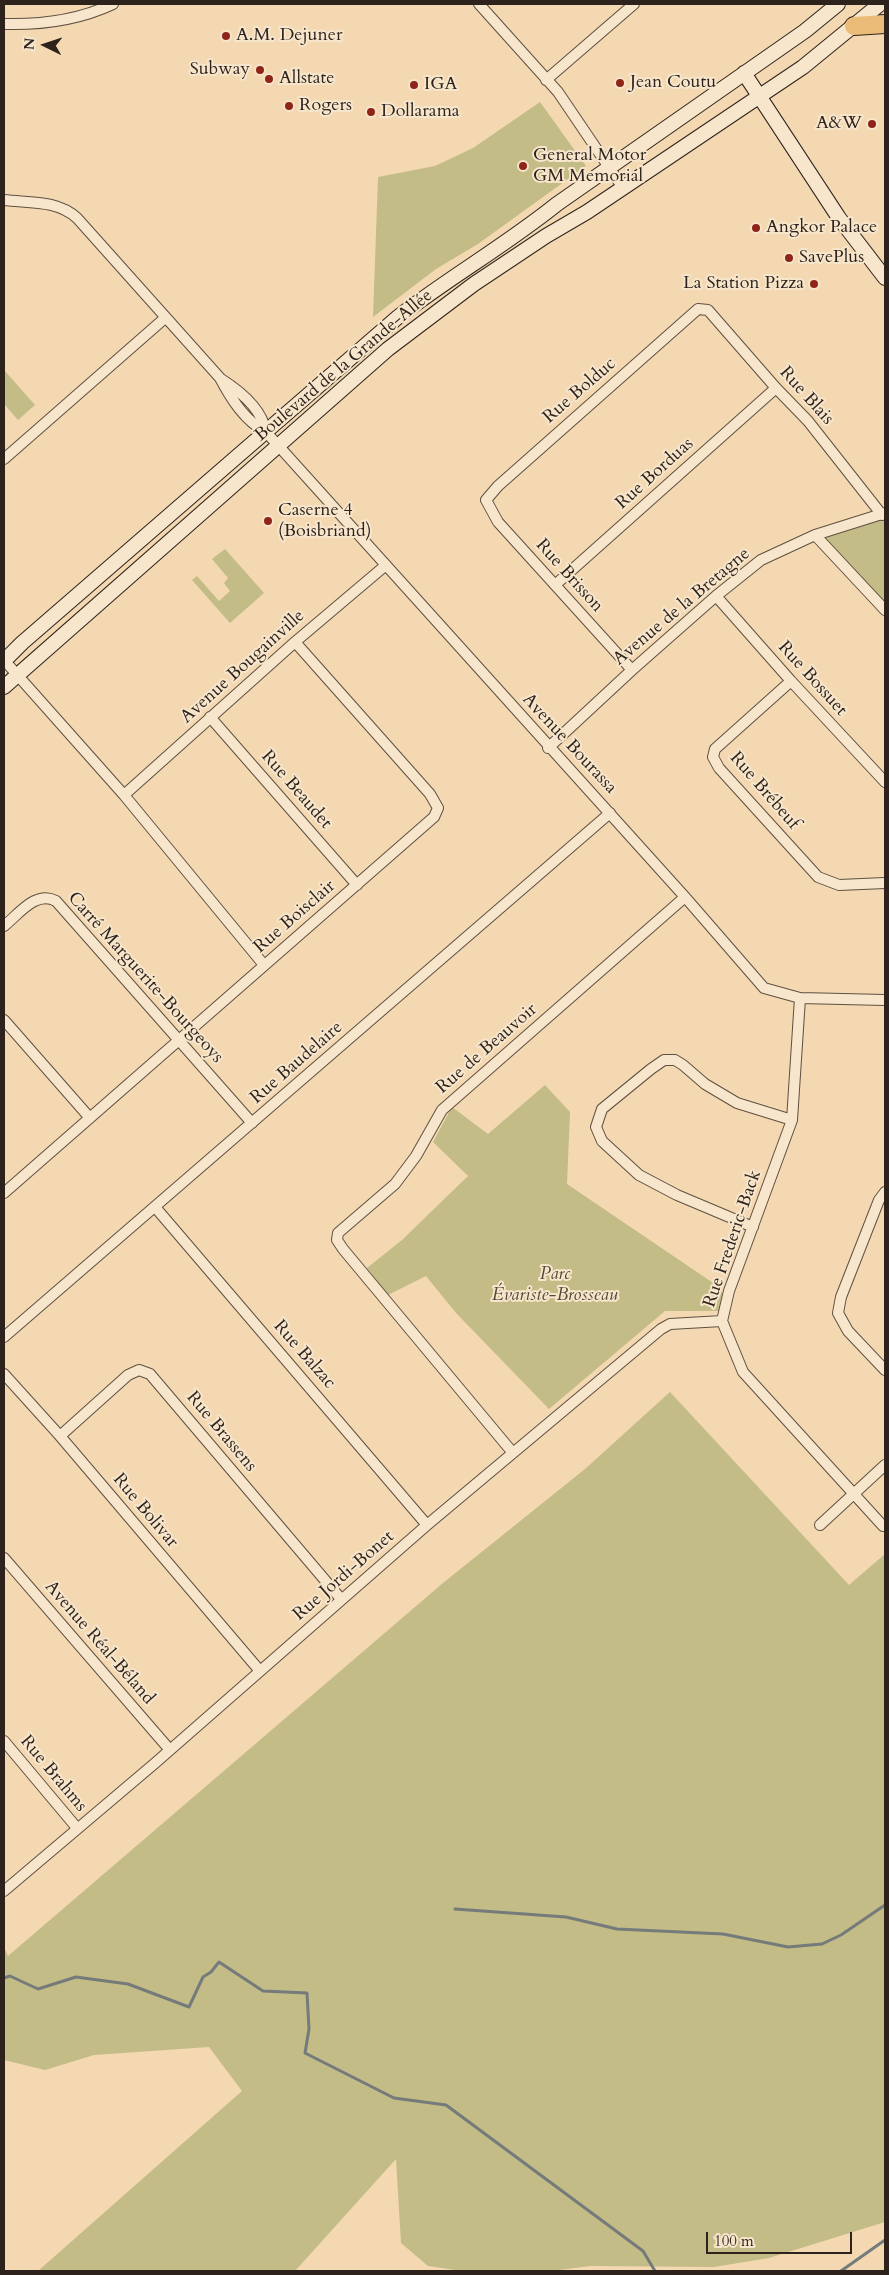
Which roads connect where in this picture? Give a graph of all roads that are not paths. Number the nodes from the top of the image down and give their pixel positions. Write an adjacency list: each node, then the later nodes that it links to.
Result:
1 (113, 4): 6 (street)
2 (479, 4): 10 (street)
3 (634, 4): 10 (street)
4 (838, 4): 9 (street, Boulevard de la Grande-Allée)
5 (880, 4): 8 (street, Boulevard de la Grande-Allée)
6 (4, 24)
7 (885, 24): 8 (highway)
8 (854, 26): 11 (street, Boulevard de la Grande-Allée)
9 (744, 73): 11 (street); 12 (street, Boulevard de la Grande-Allée)
10 (546, 80): 12 (street)
11 (759, 97): 13 (street, Boulevard de la Grande-Allée); 15 (street)
12 (610, 168): 13 (street); 19 (street, Boulevard de la Grande-Allée)
13 (623, 188): 20 (street, Boulevard de la Grande-Allée)
14 (4, 200): 17 (street, Avenue Bourassa)
15 (885, 278)
16 (698, 309): 18 (street, Rue Blais); 22 (street, Rue Bolduc)
17 (166, 318): 19 (street, Avenue Bourassa); 21 (street)
18 (776, 388): 23 (street, Rue Blais); 26 (street, Rue Borduas)
19 (266, 432): 20 (street, Avenue Bourassa); 30 (street, Boulevard de la Grande-Allée)
20 (278, 446): 25 (street, Avenue Bourassa); 32 (street, Boulevard de la Grande-Allée)
21 (4, 460)
22 (486, 500): 26 (street, Rue Brisson)
23 (883, 514): 24 (street, Avenue de la Bretagne)
24 (815, 535): 27 (street, Avenue de la Bretagne); 28 (street)
25 (386, 565): 29 (street, Avenue Bougainville); 36 (street, Avenue Bourassa)
26 (555, 585): 31 (street, Rue Brisson)
27 (716, 596): 31 (street, Avenue de la Bretagne); 33 (street, Rue Bossuet)
28 (885, 610)
29 (295, 642): 35 (street, Avenue Bougainville); 41 (street, Rue Boisclair)
30 (4, 660): 32 (street)
31 (632, 670): 36 (street, Avenue de la Bretagne)
32 (17, 675): 34 (street, Boulevard de la Grande-Allée); 38 (street)
33 (791, 681): 37 (street, Rue Bossuet); 40 (street, Rue Brébeuf)
34 (4, 687)
35 (210, 717): 38 (street, Avenue Bougainville); 41 (street, Rue Beaudet)
36 (548, 748): 39 (street, Avenue Bourassa)
37 (885, 782)
38 (124, 795): 44 (street)
39 (610, 813): 42 (street, Avenue Bourassa); 51 (street, Rue Baudelaire)
40 (885, 883)
41 (357, 885): 44 (street, Rue Boisclair)
42 (685, 897): 45 (street, Avenue Bourassa); 61 (street, Rue de Beauvoir)
43 (4, 926): 48 (street, Carré Marguerite-Bourgeoys)
44 (264, 965): 48 (street, Rue Boisclair)
45 (800, 998): 46 (street, Avenue Bourassa); 50 (street, Rue Frederic-Back)
46 (885, 1000)
47 (4, 1020): 49 (street)
48 (179, 1040): 49 (street, Rue Boisclair); 51 (street, Carré Marguerite-Bourgeoys)
49 (90, 1118): 53 (street, Rue Boisclair)
50 (792, 1120): 55 (street, Rue Frederic-Back); 55 (street)
51 (252, 1123): 54 (street, Rue Baudelaire)
52 (885, 1192): 58 (street)
53 (4, 1193)
54 (155, 1207): 57 (street, Rue Baudelaire); 64 (street, Rue Balzac)
55 (754, 1227): 56 (street, Rue Frederic-Back)
56 (722, 1321): 61 (street, Rue Jordi-Bonet); 63 (street, Rue Frederic-Back)
57 (4, 1337)
58 (885, 1370)
59 (4, 1374): 60 (street, Rue Bolivar)
60 (60, 1436): 68 (street, Rue Brassens); 69 (street, Rue Bolivar)
61 (513, 1453): 64 (street, Rue Jordi-Bonet)
62 (885, 1465): 63 (street)
63 (853, 1494): 65 (street); 66 (street, Rue Frederic-Back)
64 (428, 1525): 68 (street, Rue Jordi-Bonet)
65 (820, 1525)
66 (883, 1526)
67 (4, 1558): 71 (street, Avenue Réal-Béland)
68 (341, 1599): 69 (street, Rue Jordi-Bonet)
69 (260, 1672): 71 (street, Rue Jordi-Bonet)
70 (4, 1741): 72 (street, Rue Brahms)
71 (170, 1750): 72 (street, Rue Jordi-Bonet)
72 (77, 1828): 73 (street, Rue Jordi-Bonet)
73 (4, 1891)

